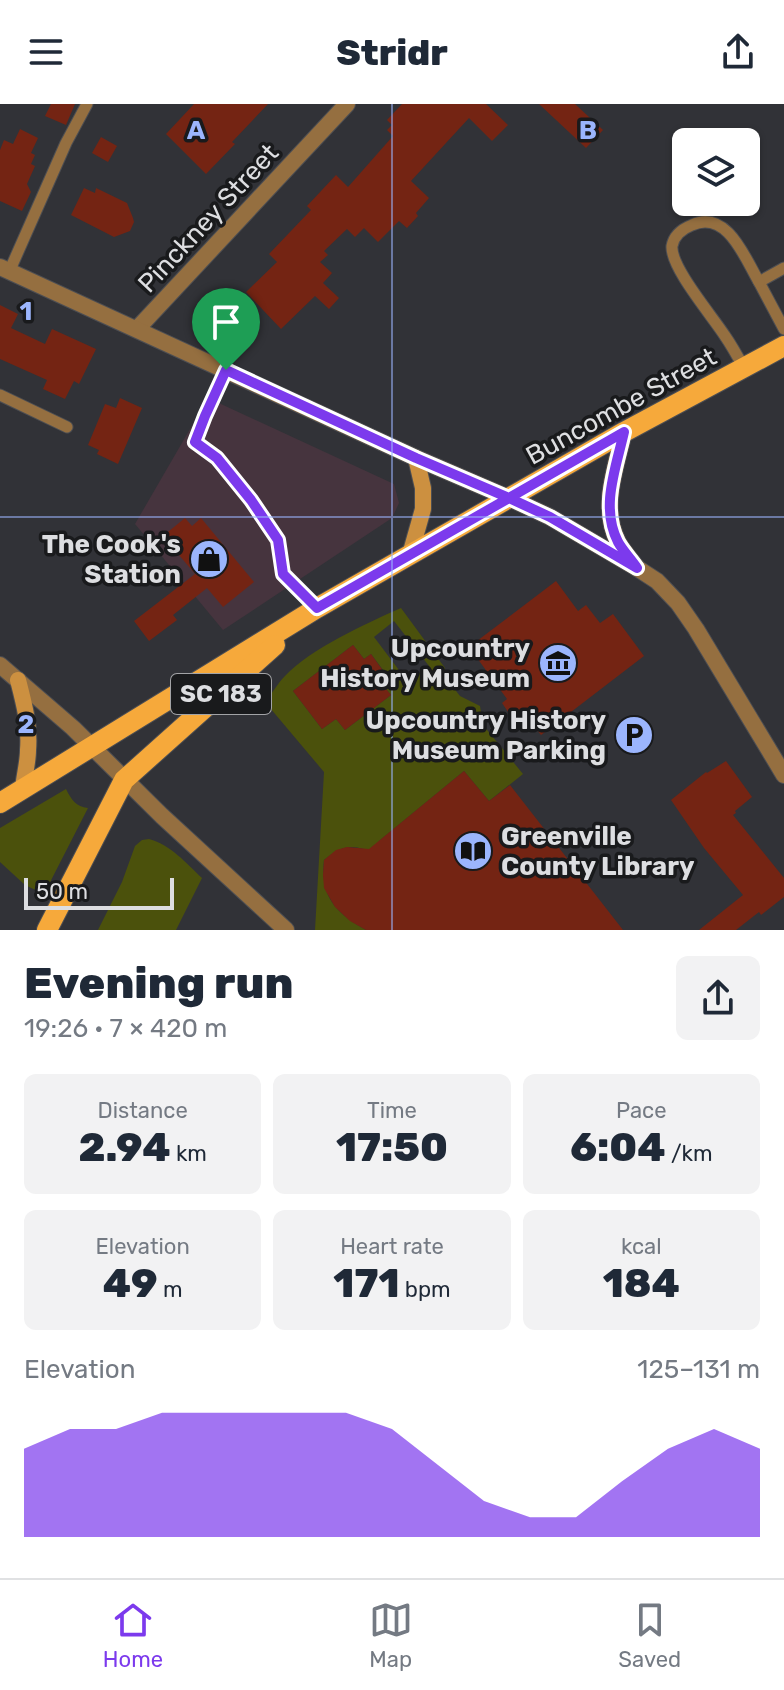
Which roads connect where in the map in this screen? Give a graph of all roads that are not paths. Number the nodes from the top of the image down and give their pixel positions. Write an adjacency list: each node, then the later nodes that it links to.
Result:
1 (87, 104): 4 (lane)
2 (347, 104): 6 (street, Pinckney Street)
3 (784, 268): 5 (lane)
4 (5, 270): 6 (street)
5 (759, 282): 7 (lane); 9 (lane)
6 (137, 329): 10 (street)
7 (784, 329)
8 (784, 346): 9 (main road, Buncombe Street / SC 183)
9 (744, 368): 13 (main road, Buncombe Street / SC 183)
10 (226, 370): 14 (street); 18 (lane)
11 (0, 395): 12 (lane)
12 (67, 427)
13 (624, 432): 15 (main road, Buncombe Street / SC 183); 17 (main road)
14 (416, 458): 15 (street); 16 (main road)
15 (509, 498): 16 (main road, Buncombe Street / SC 183); 17 (street)
16 (410, 555): 18 (main road, Buncombe Street / SC 183)
17 (637, 568): 22 (street)
18 (317, 608): 21 (main road, Buncombe Street); 23 (main road, Buncombe Street / SC 183)
19 (0, 665): 20 (street)
20 (18, 680): 21 (street); 24 (main road)
21 (90, 747): 23 (street); 24 (main road, Buncombe Street)
22 (784, 775)
23 (124, 780): 26 (main road, SC 183); 27 (street)
24 (23, 789): 25 (main road, Buncombe Street)
25 (0, 803)
26 (47, 930)
27 (286, 930)

